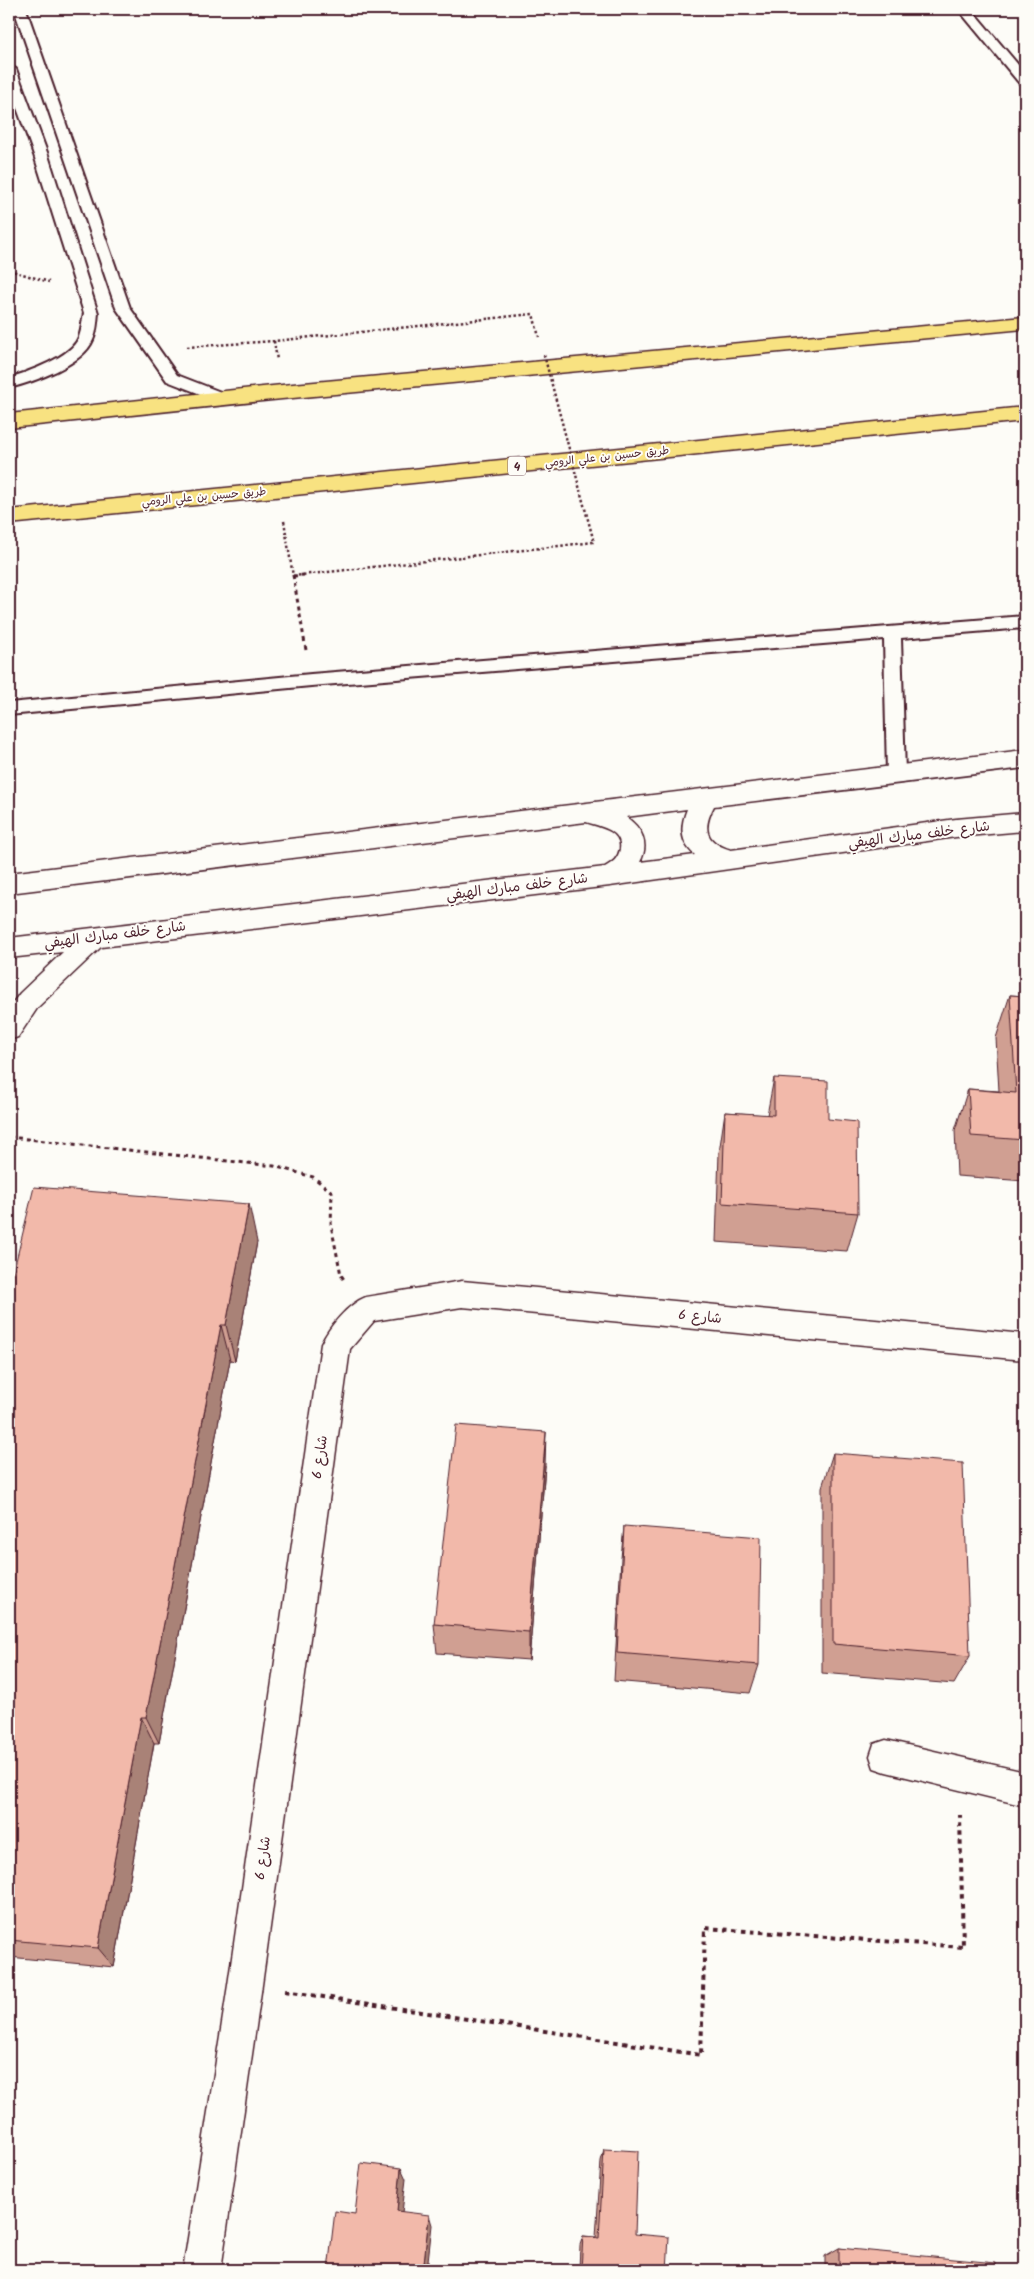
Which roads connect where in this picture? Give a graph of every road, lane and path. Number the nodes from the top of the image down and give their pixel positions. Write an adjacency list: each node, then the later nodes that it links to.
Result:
1 (20, 9): 7 (lane)
2 (964, 9): 4 (lane)
3 (9, 69): 9 (lane)
4 (1025, 81)
5 (533, 314): 7 (path)
6 (1024, 323): 10 (highway)
7 (150, 349): 10 (lane)
8 (544, 355): 17 (path, bridge)
9 (9, 383)
10 (226, 400): 12 (highway)
11 (1025, 414): 13 (highway, طريق حسين بن علي الرومي / 4)
12 (9, 421)
13 (279, 490): 14 (highway, طريق حسين بن علي الرومي / 4); 17 (path)
14 (88, 508): 15 (highway, طريق حسين بن علي الرومي / 4); 16 (highway)
15 (9, 516)
16 (9, 522)
17 (293, 576): 20 (path)
18 (1025, 622): 19 (lane)
19 (892, 633): 20 (lane); 23 (lane)
20 (311, 680): 21 (lane)
21 (9, 709)
22 (1025, 759): 23 (street)
23 (896, 774): 24 (street)
24 (705, 798): 25 (street); 27 (street)
25 (584, 813): 28 (street); 29 (street)
26 (1025, 822): 27 (street, شارع خلف مبارك الهيفي)
27 (734, 860): 28 (street, شارع خلف مبارك الهيفي)
28 (610, 876): 30 (street, شارع خلف مبارك الهيفي)
29 (9, 883)
30 (96, 936): 31 (street, شارع خلف مبارك الهيفي); 32 (street)
31 (9, 948)
32 (9, 1029)
33 (9, 1137): 34 (path)
34 (366, 1310): 35 (street, شارع 6); 39 (street, شارع 6)
35 (1025, 1347)
36 (886, 1756): 37 (street)
37 (959, 1773): 38 (street); 39 (path)
38 (1025, 1789)
39 (245, 1985): 40 (street, شارع 6)
40 (202, 2270)

